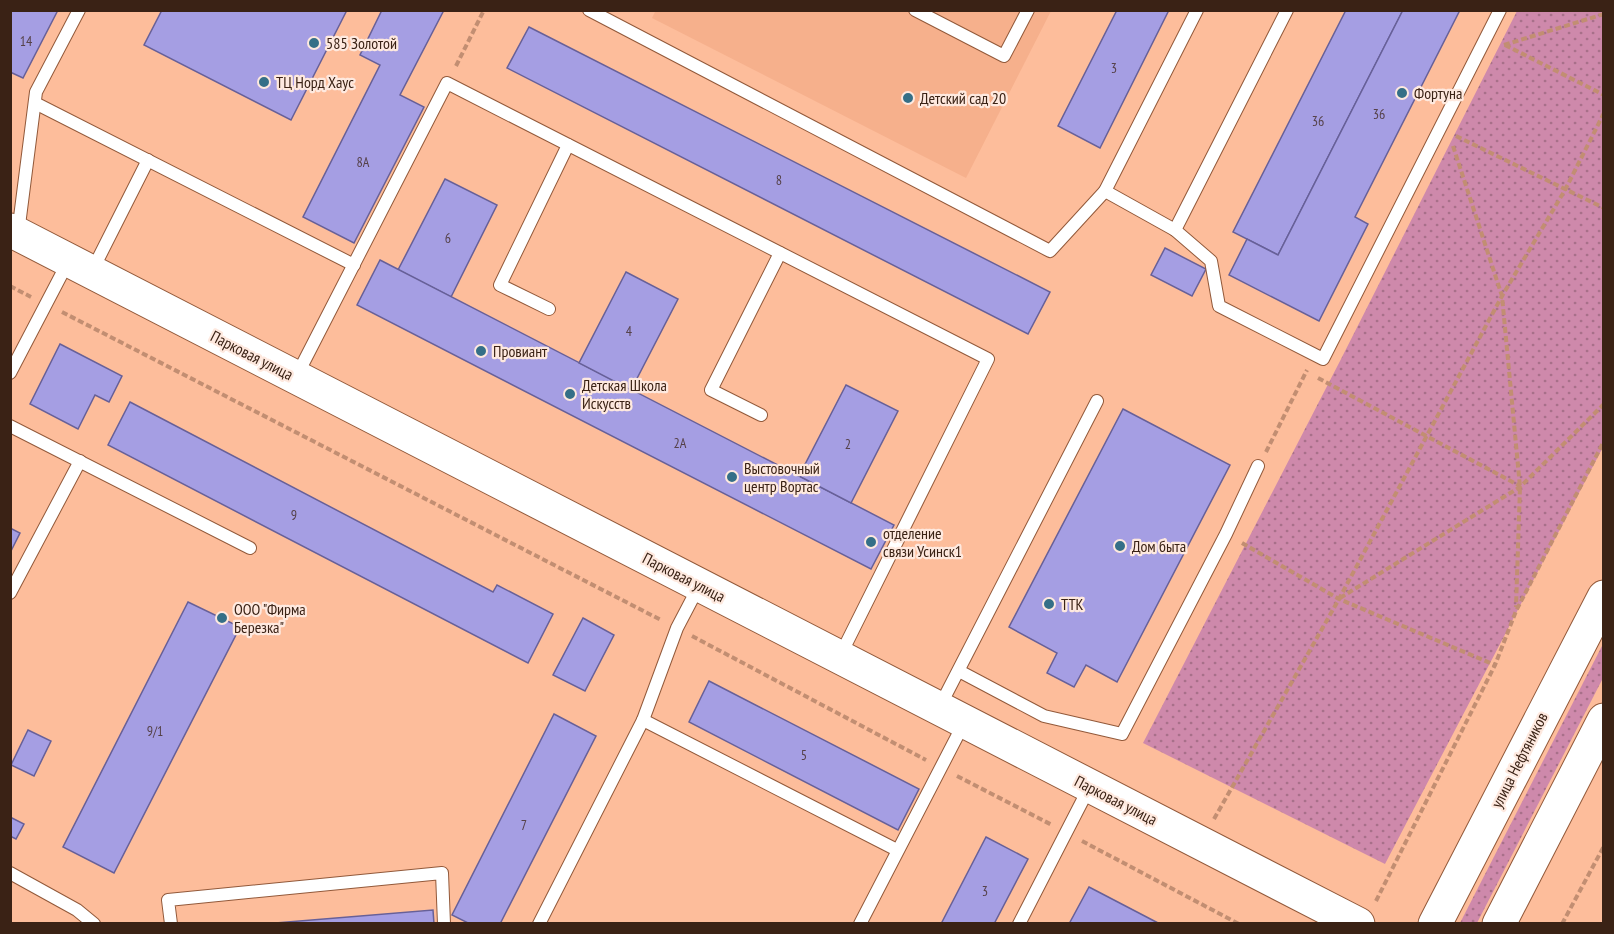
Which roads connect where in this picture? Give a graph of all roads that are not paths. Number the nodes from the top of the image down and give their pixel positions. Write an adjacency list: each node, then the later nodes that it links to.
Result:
1 (79, 10): 8 (lane)
2 (590, 10): 11 (lane)
3 (915, 10): 4 (lane)
4 (1028, 10)
5 (1197, 10): 11 (lane)
6 (1287, 10): 12 (lane)
7 (1500, 10): 12 (lane)
8 (36, 98): 10 (lane); 13 (lane)
9 (568, 145): 14 (lane); 15 (lane); 17 (lane)
10 (148, 160): 15 (lane); 16 (lane)
11 (1105, 191): 12 (lane)
12 (1175, 230)
13 (14, 232): 16 (main road, Парковая улица)
14 (780, 253): 21 (lane); 29 (lane)
15 (354, 265): 19 (lane)
16 (80, 266): 18 (lane); 19 (main road, Парковая улица)
17 (549, 309)
18 (10, 373)
19 (296, 377): 26 (main road, Парковая улица)
20 (1097, 400): 30 (lane)
21 (761, 415)
22 (10, 426): 23 (lane)
23 (80, 461): 25 (lane); 27 (lane)
24 (1258, 466): 30 (lane)
25 (250, 548)
26 (699, 585): 29 (main road, Парковая улица); 32 (lane)
27 (10, 593)
28 (1604, 597): 44 (main road, улица Нефтяников)
29 (839, 657): 31 (main road, Парковая улица)
30 (959, 671): 31 (lane)
31 (952, 715): 34 (main road, Парковая улица); 35 (lane)
32 (643, 720): 35 (lane); 41 (lane)
33 (1604, 720): 45 (main road)
34 (1090, 786): 37 (main road, Парковая улица); 43 (lane)
35 (897, 850): 42 (lane)
36 (10, 873): 38 (lane)
37 (1367, 913)
38 (94, 924)
39 (171, 924): 40 (lane)
40 (444, 924)
41 (539, 924)
42 (860, 924)
43 (1019, 924)
44 (1435, 924)
45 (1499, 924)

